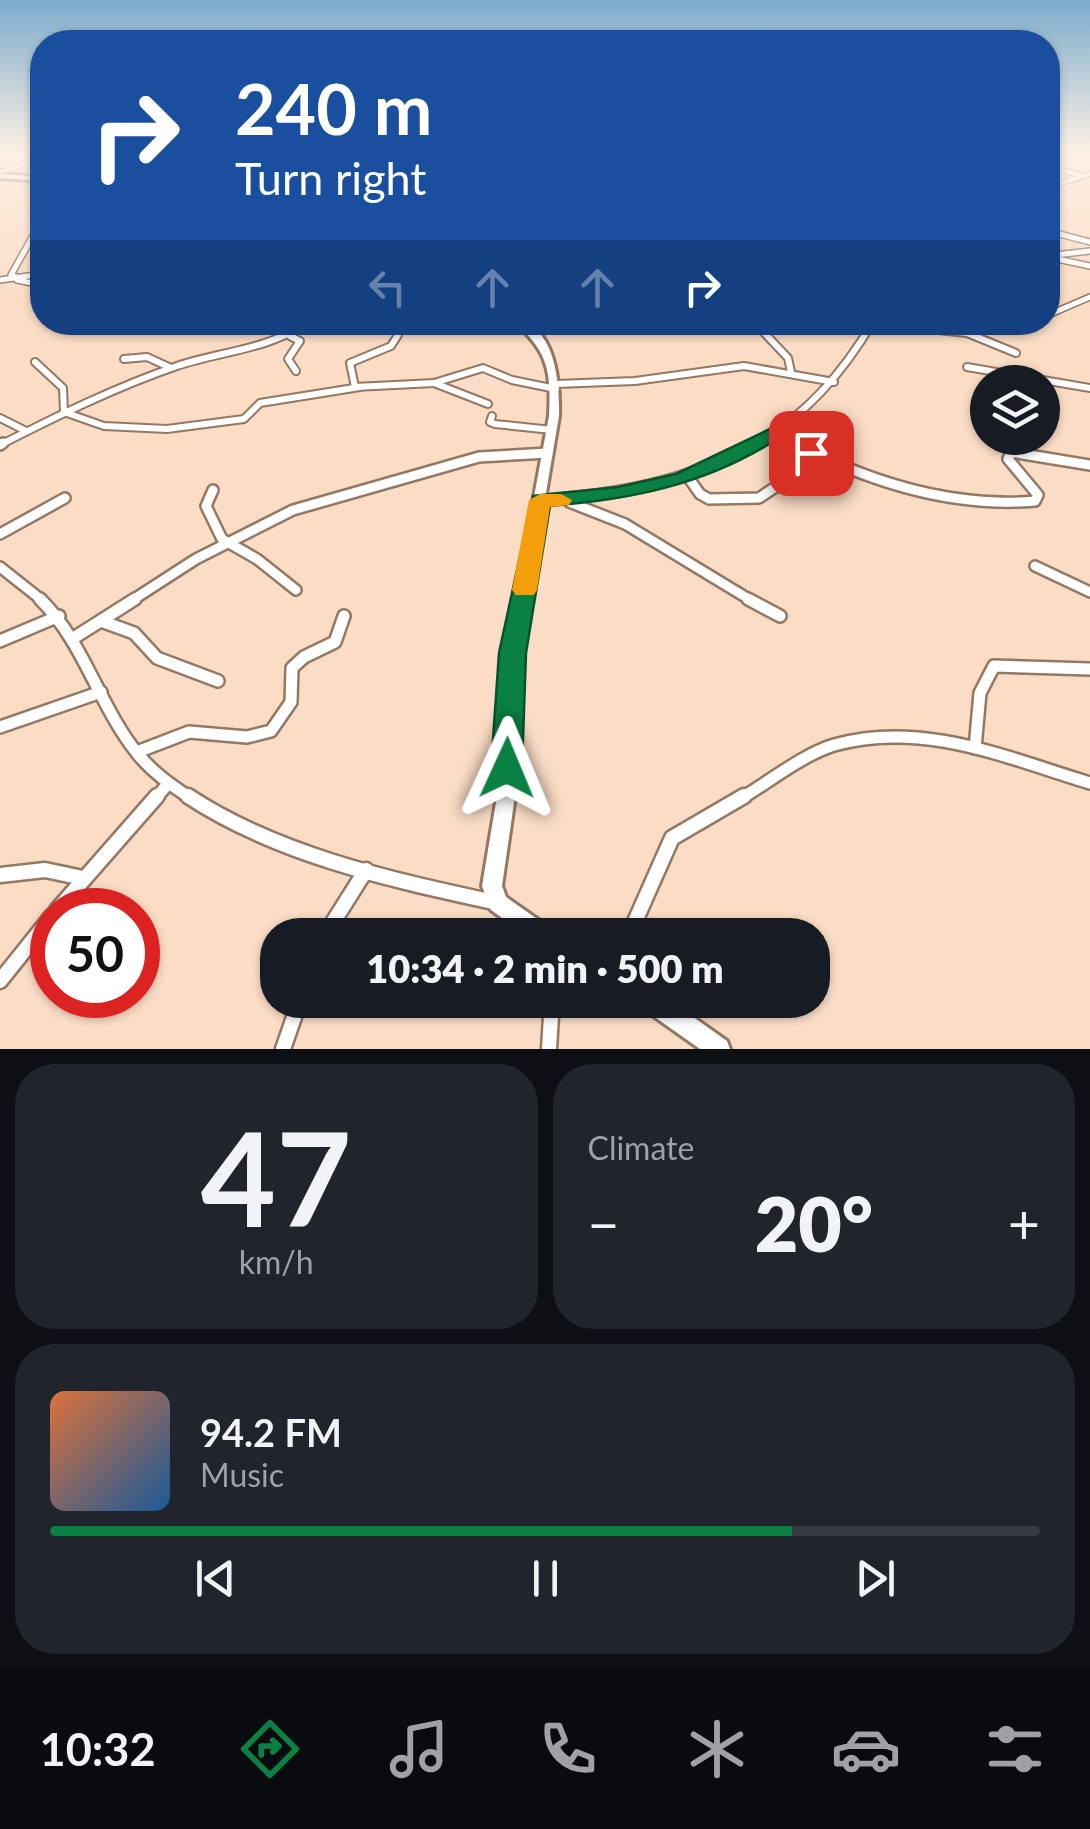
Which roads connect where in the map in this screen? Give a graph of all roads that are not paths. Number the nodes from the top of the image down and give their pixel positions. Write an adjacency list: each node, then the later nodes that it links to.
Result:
1 (1060, 235): 3 (street)
2 (30, 238): 9 (street)
3 (1090, 242)
4 (1090, 251): 5 (street)
5 (1060, 255)
6 (1060, 259): 7 (street)
7 (1090, 266)
8 (30, 275): 9 (street)
9 (17, 277): 10 (street)
10 (2, 280): 11 (street)
11 (30, 283)
12 (1090, 297): 13 (street)
13 (1060, 310)
14 (398, 335): 32 (street)
15 (536, 335): 31 (main road)
16 (771, 335): 28 (street)
17 (863, 335): 29 (street)
18 (974, 335): 21 (street)
19 (290, 336): 20 (street); 27 (street)
20 (236, 350): 24 (street); 26 (street)
21 (1016, 353)
22 (124, 360): 26 (street)
23 (36, 362): 35 (street)
24 (236, 364)
25 (967, 367): 33 (street)
26 (172, 368): 35 (street)
27 (296, 371)
28 (791, 372): 29 (street); 31 (street)
29 (834, 382): 40 (street)
30 (434, 384): 31 (street); 32 (street); 34 (street)
31 (556, 386): 38 (main road)
32 (360, 387): 35 (street)
33 (1090, 388)
34 (488, 404)
35 (64, 412): 39 (street)
36 (492, 416): 38 (street)
37 (0, 418): 39 (street)
38 (552, 430): 42 (main road)
39 (26, 432): 41 (street)
40 (774, 433): 43 (street); 45 (street)
41 (0, 445)
42 (548, 453): 48 (main road); 51 (street)
43 (820, 458): 44 (street); 45 (street)
44 (1090, 465)
45 (688, 476): 49 (street)
46 (213, 490): 51 (street)
47 (65, 498): 50 (street)
48 (540, 500): 49 (street); 74 (main road)
49 (562, 500): 58 (street)
50 (0, 534)
51 (227, 543): 54 (street); 59 (street)
52 (1035, 566): 55 (street)
53 (0, 567): 56 (street)
54 (296, 590)
55 (1090, 592)
56 (59, 616): 60 (street); 61 (street)
57 (344, 616): 67 (street)
58 (780, 616)
59 (101, 621): 60 (street); 63 (street)
60 (72, 639): 64 (street)
61 (0, 641)
62 (1090, 669): 66 (street)
63 (218, 681)
64 (102, 692): 65 (street); 67 (street)
65 (0, 727)
66 (975, 748): 68 (street); 77 (street)
67 (137, 752): 69 (street)
68 (1090, 783)
69 (167, 785): 70 (street); 72 (street)
70 (366, 870): 74 (street); 75 (street)
71 (0, 875): 72 (street)
72 (84, 878): 73 (street)
73 (76, 888)
74 (498, 904): 76 (main road)
75 (336, 918)
76 (518, 918)
77 (637, 918)
78 (30, 943): 79 (street)
79 (0, 980)
80 (294, 1018): 83 (street)
81 (551, 1018): 84 (street)
82 (675, 1018): 85 (main road)
83 (283, 1049)
84 (549, 1049)
85 (719, 1049)

